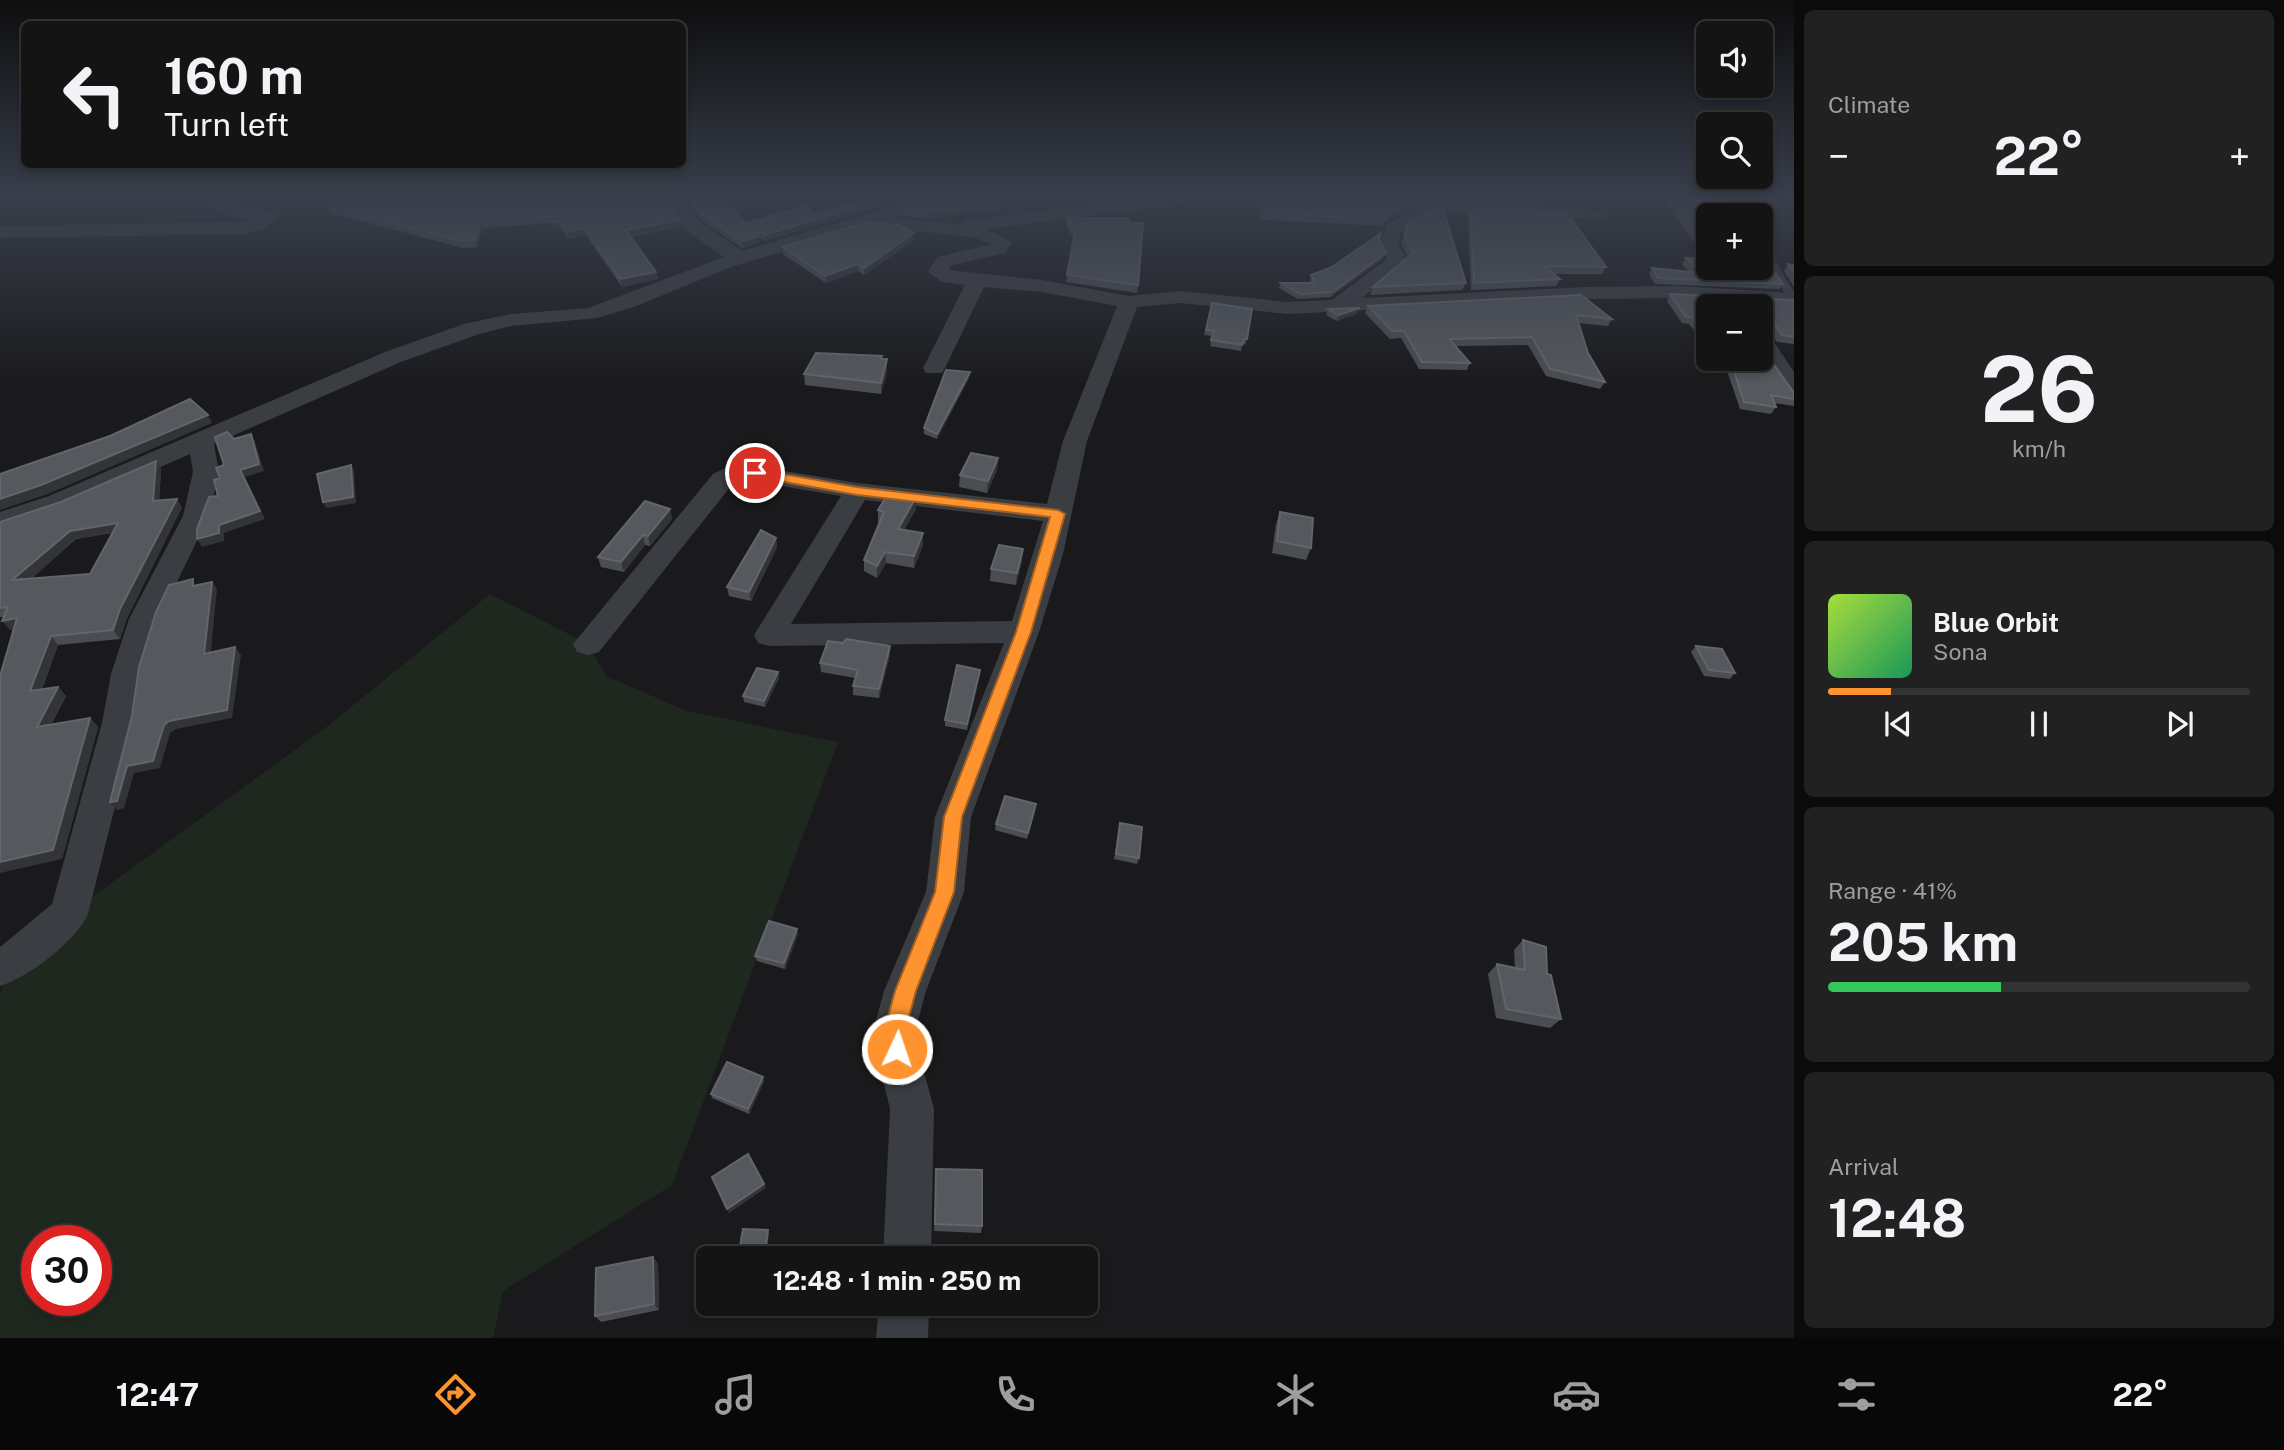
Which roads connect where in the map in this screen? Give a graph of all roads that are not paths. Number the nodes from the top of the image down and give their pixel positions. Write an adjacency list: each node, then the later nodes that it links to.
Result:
1 (730, 261): 14 (street)
2 (944, 261): 5 (street)
3 (1394, 261): 10 (street)
4 (1773, 265): 8 (lane)
5 (977, 281): 9 (street); 12 (street)
6 (1696, 299): 10 (street)
7 (1773, 299): 8 (street)
8 (1794, 299)
9 (1129, 302): 10 (street); 16 (street)
10 (1335, 306)
11 (1773, 358): 13 (street)
12 (934, 368)
13 (1794, 389)
14 (201, 443): 17 (street); 20 (street)
15 (857, 491): 16 (street); 18 (street); 19 (street)
16 (1058, 514): 18 (street)
17 (0, 521)
18 (1024, 632): 21 (street)
19 (588, 644)
20 (0, 967)
21 (906, 1246)
22 (903, 1316): 23 (street)
23 (902, 1338)

